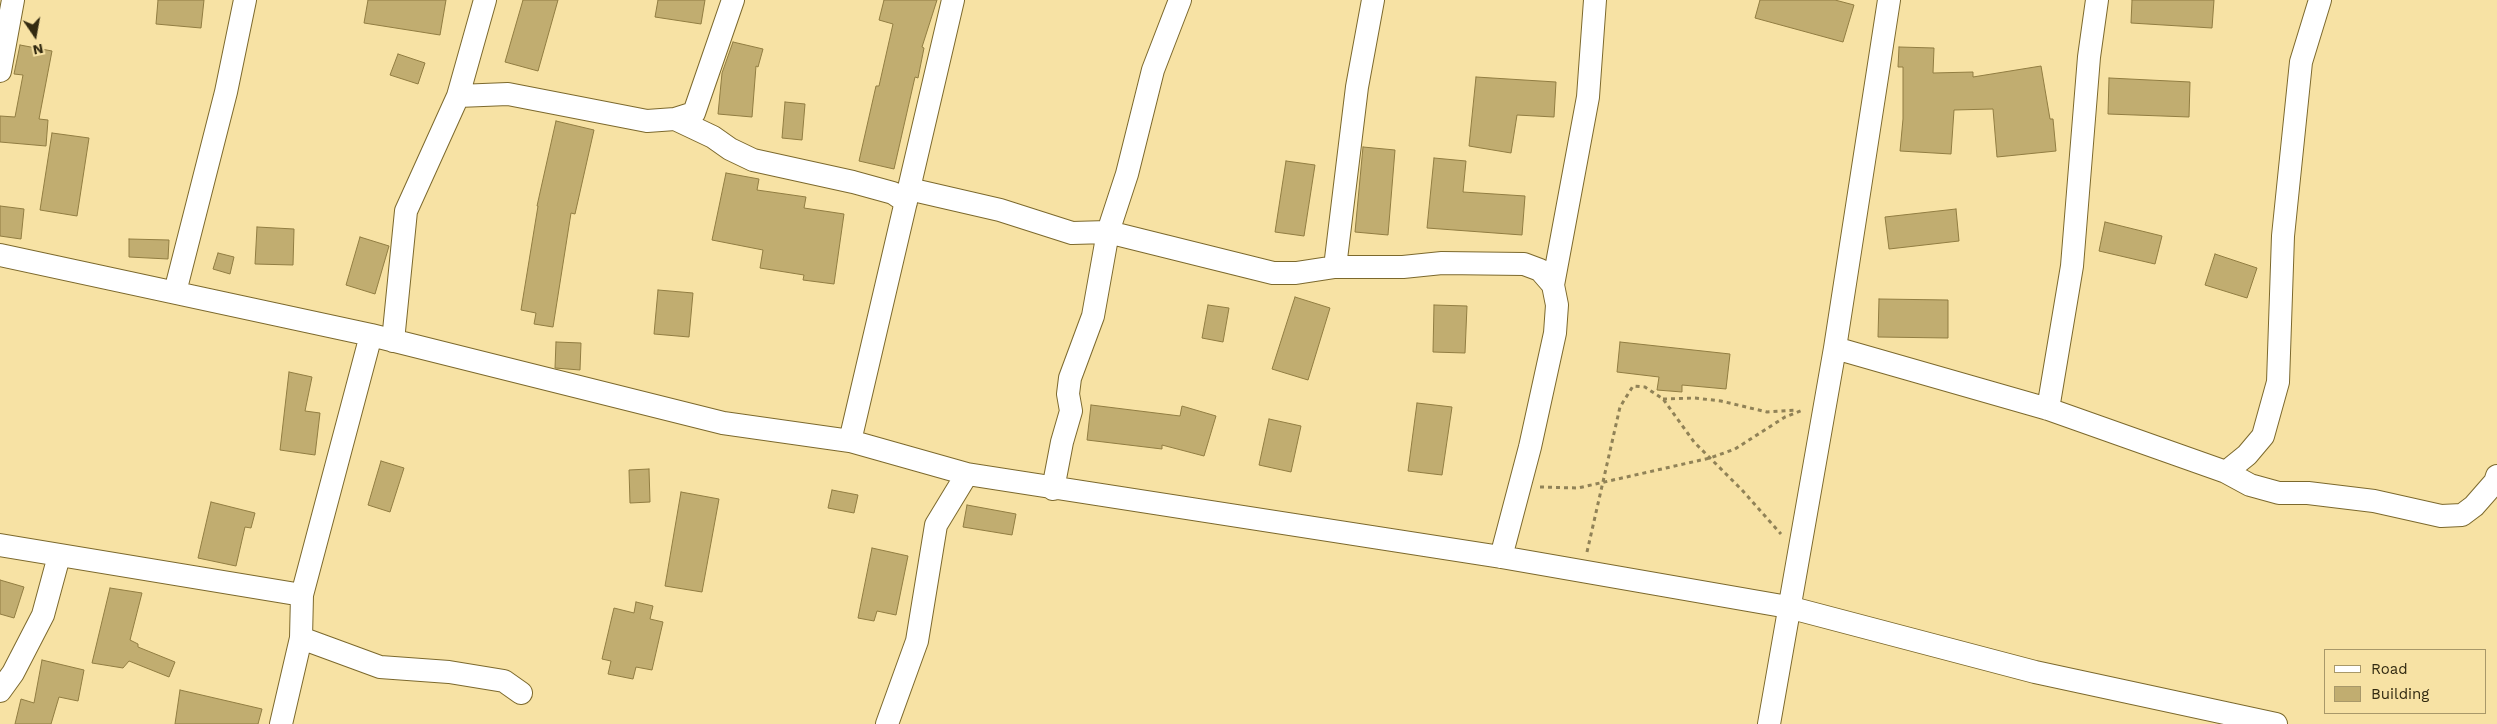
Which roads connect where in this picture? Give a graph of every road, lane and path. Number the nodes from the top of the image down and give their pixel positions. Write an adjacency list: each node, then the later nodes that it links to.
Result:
1 (13, 0): 12 (street)
2 (245, 0): 20 (street)
3 (485, 0): 13 (street)
4 (732, 0): 14 (street)
5 (953, 0): 15 (street)
6 (1180, 0): 16 (street)
7 (1373, 0): 18 (street)
8 (1595, 0): 19 (street)
9 (1889, 0): 23 (street)
10 (2097, 0): 25 (street)
11 (2320, 0): 30 (street)
12 (0, 71)
13 (458, 96): 14 (street); 22 (street)
14 (675, 119): 15 (street)
15 (907, 195): 16 (street); 28 (street)
16 (1108, 232): 18 (street); 34 (street)
17 (0, 255): 20 (street)
18 (1335, 267): 19 (street)
19 (1553, 285): 35 (street)
20 (175, 292): 21 (street)
21 (371, 334): 22 (street); 41 (street)
22 (393, 341): 28 (street)
23 (1835, 348): 25 (street); 27 (street)
24 (1663, 399): 26 (path); 29 (path); 33 (path)
25 (2048, 409): 30 (street)
26 (1800, 410): 27 (path); 29 (path)
27 (1824, 411): 37 (street)
28 (850, 441): 31 (street)
29 (1710, 458): 33 (path); 37 (path)
30 (2226, 472): 32 (street)
31 (966, 474): 34 (street); 47 (street)
32 (2497, 476)
33 (1602, 483): 35 (path); 40 (path)
34 (1053, 488): 39 (street)
35 (1519, 490): 39 (street)
36 (0, 545): 38 (street)
37 (1798, 552): 42 (street)
38 (59, 556): 41 (street); 44 (street)
39 (1501, 557): 40 (street)
40 (1583, 572): 42 (street)
41 (302, 595): 43 (street)
42 (1788, 607): 48 (street); 49 (street)
43 (302, 638): 45 (street); 46 (street)
44 (0, 691)
45 (521, 693)
46 (281, 724)
47 (887, 724)
48 (1769, 724)
49 (2276, 724)

